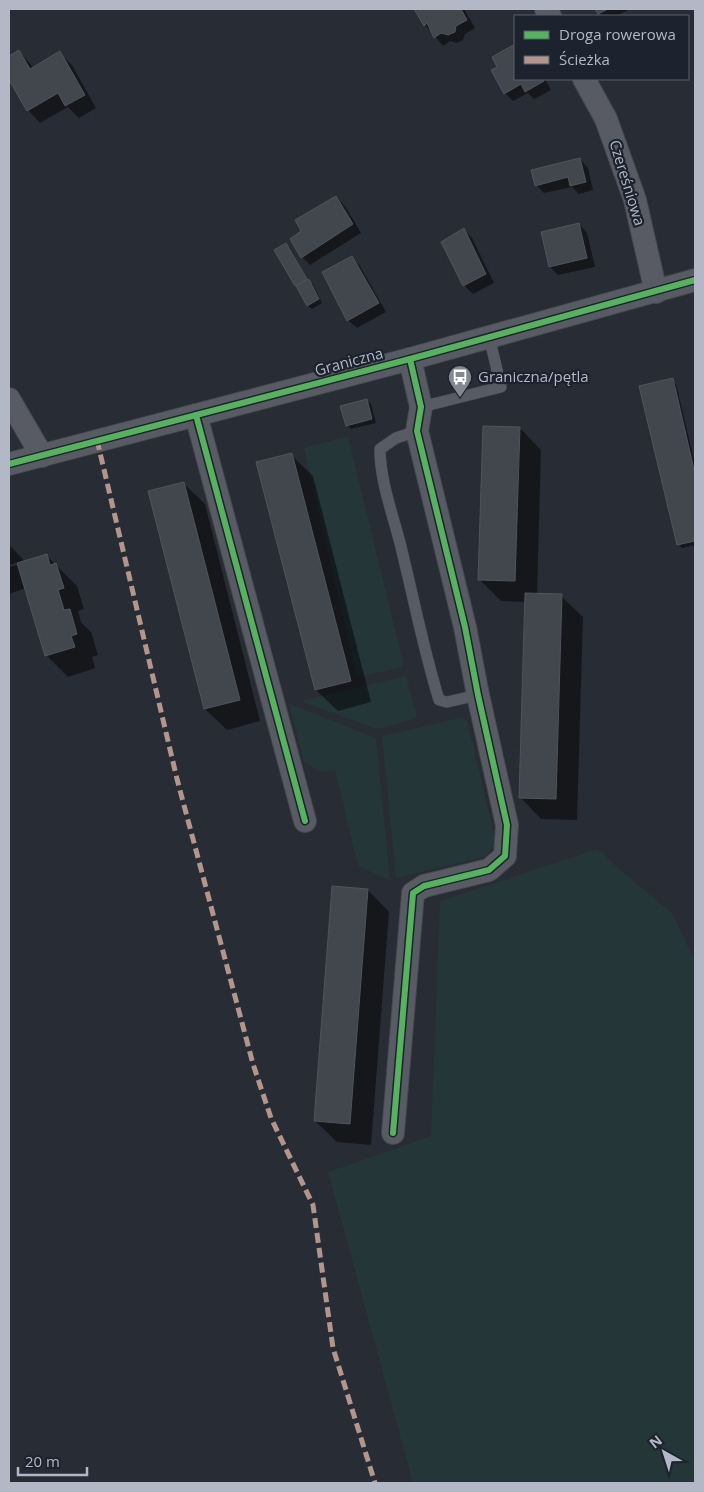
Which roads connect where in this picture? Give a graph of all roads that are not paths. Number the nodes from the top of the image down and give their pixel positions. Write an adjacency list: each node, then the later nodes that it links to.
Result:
1 (585, 80): 3 (street, Czereśniowa)
2 (695, 280): 3 (street, Graniczna)
3 (656, 292): 4 (street, Graniczna)
4 (489, 336): 5 (street, Graniczna); 7 (lane)
5 (410, 359): 7 (street); 8 (street, Graniczna)
6 (9, 399): 10 (street)
7 (421, 408): 9 (street)
8 (196, 415): 10 (street, Graniczna); 13 (street)
9 (417, 430): 12 (street); 12 (lane)
10 (42, 456): 11 (street, Graniczna)
11 (9, 464)
12 (478, 695): 14 (street)
13 (305, 821)
14 (393, 1133)

